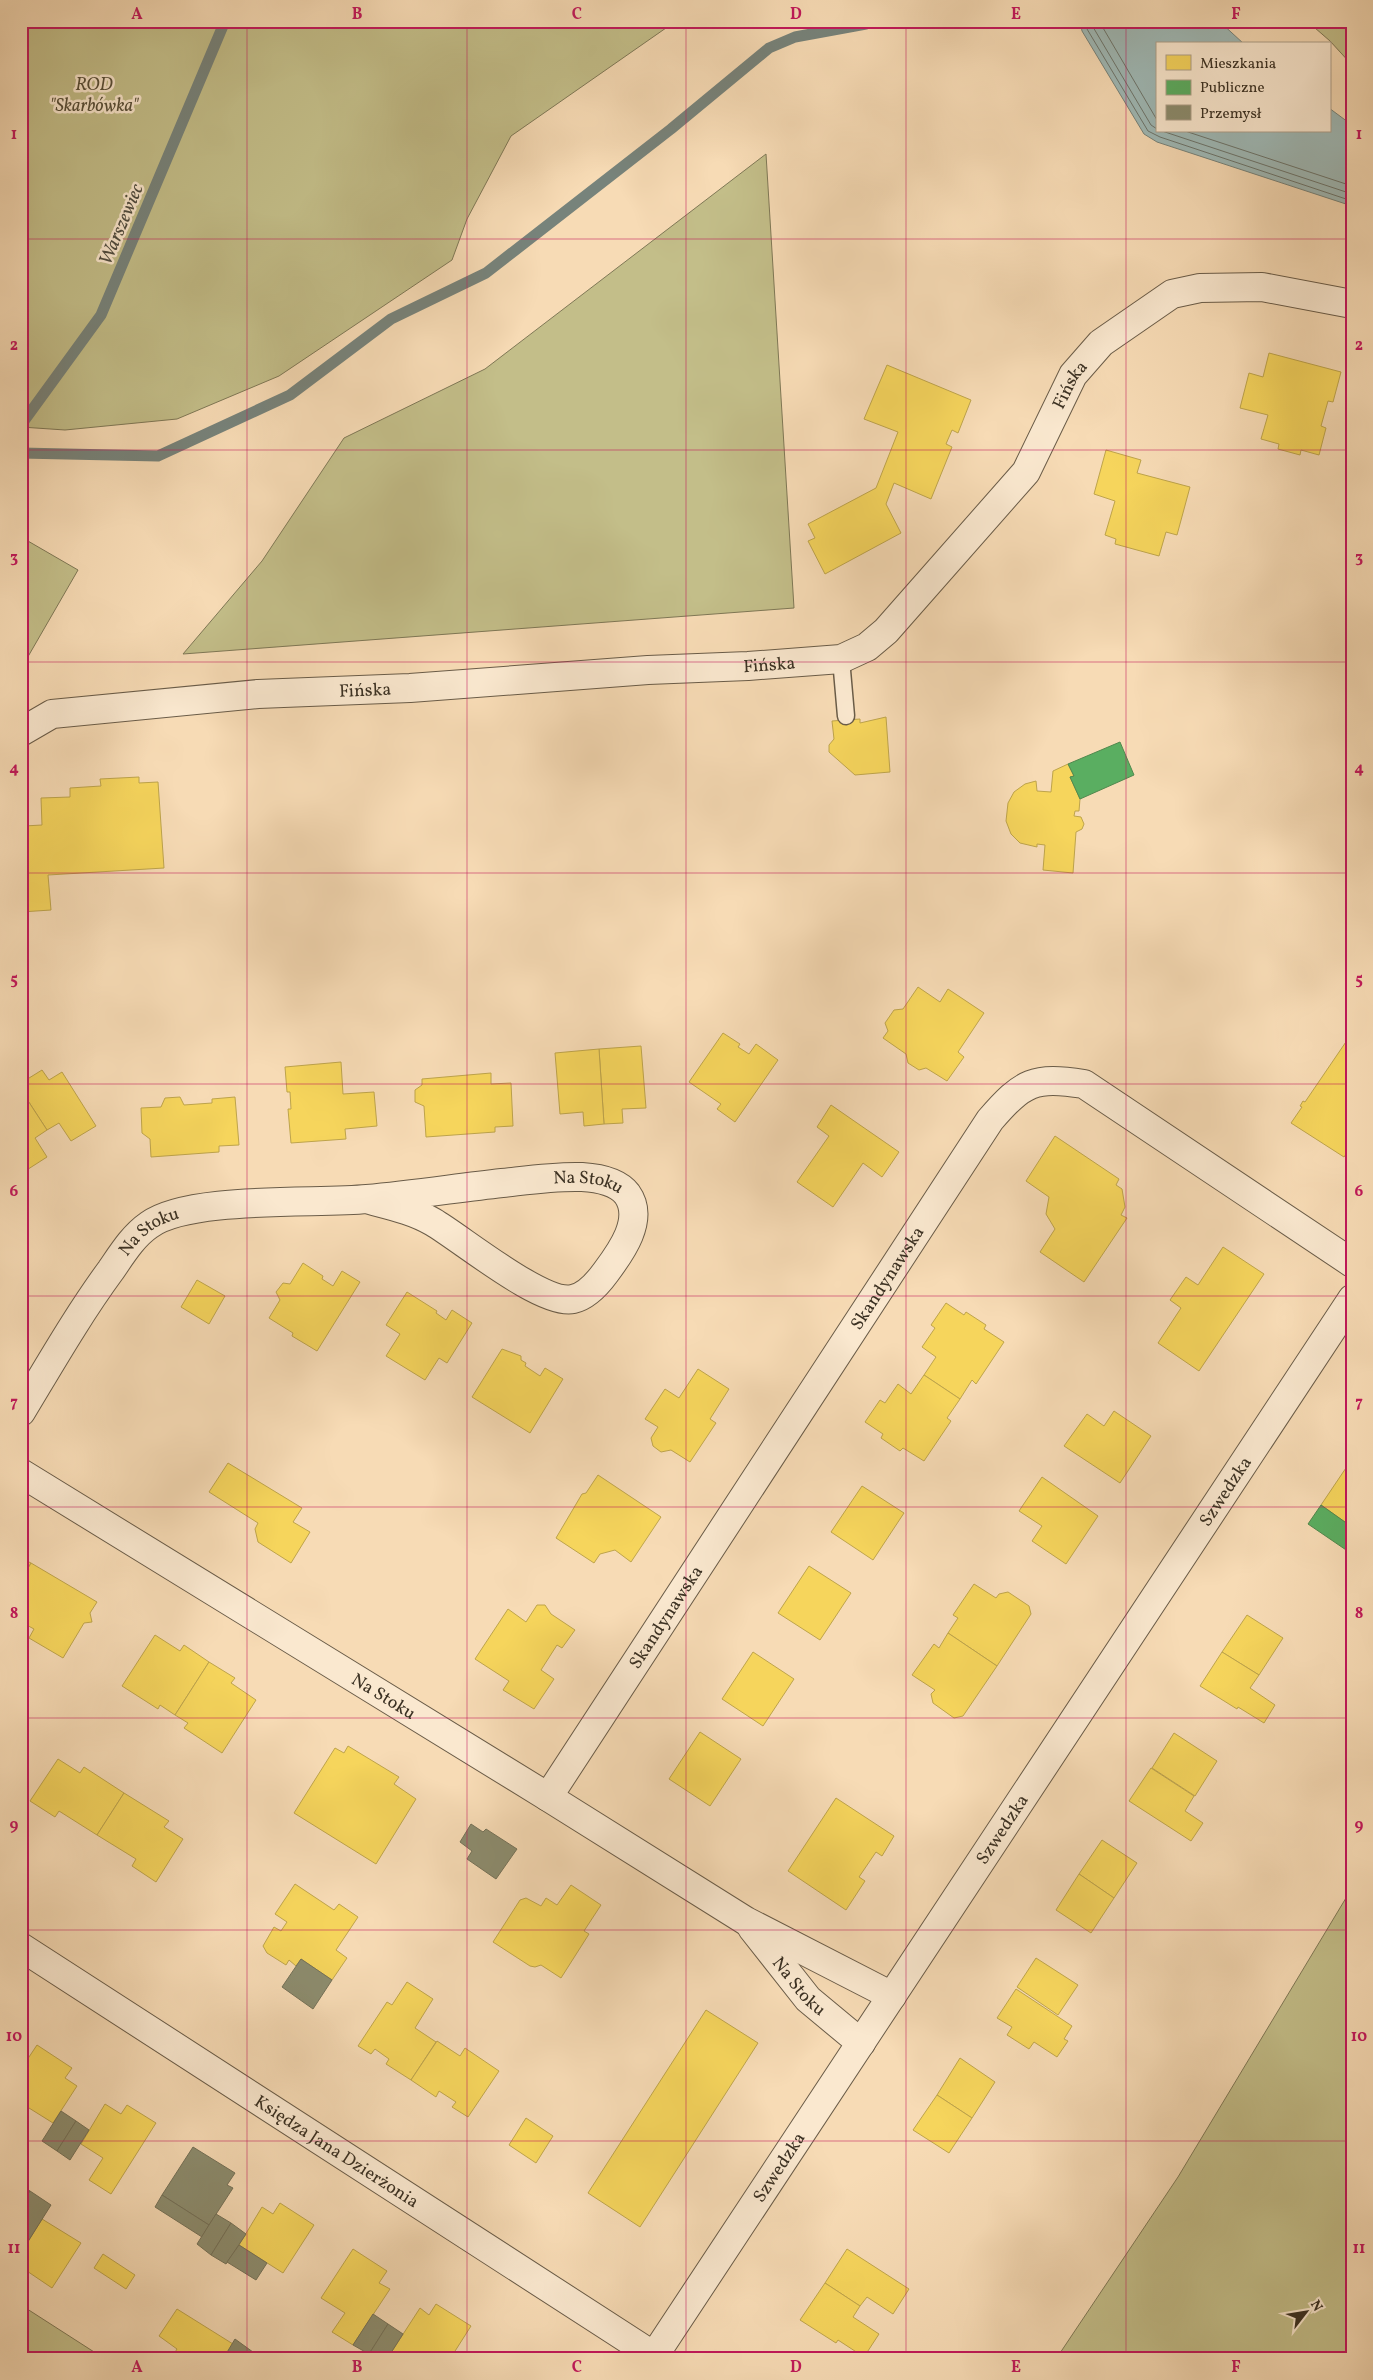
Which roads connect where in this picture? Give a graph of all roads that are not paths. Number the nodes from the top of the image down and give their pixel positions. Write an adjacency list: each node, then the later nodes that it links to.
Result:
1 (1352, 304): 2 (street, Fińska)
2 (841, 660): 3 (lane); 4 (street, Fińska)
3 (846, 716)
4 (21, 732)
5 (366, 1199): 5 (street, Na Stoku); 8 (street, Na Stoku)
6 (1352, 1263): 10 (street, Skandynawska)
7 (1352, 1299): 13 (street, Szwedzka)
8 (21, 1412)
9 (21, 1473): 10 (street, Na Stoku)
10 (548, 1796): 11 (street, Na Stoku)
11 (746, 1921): 13 (street, Na Stoku); 14 (street, Na Stoku)
12 (21, 1947): 15 (street, Księdza Jana Dzierżonia)
13 (892, 1996): 14 (street, Szwedzka)
14 (860, 2043): 15 (street, Szwedzka)
15 (653, 2358)

